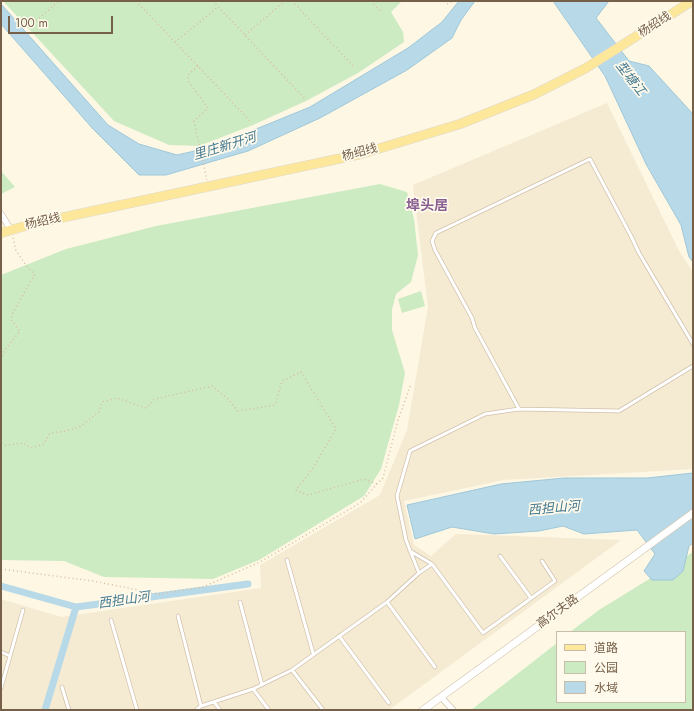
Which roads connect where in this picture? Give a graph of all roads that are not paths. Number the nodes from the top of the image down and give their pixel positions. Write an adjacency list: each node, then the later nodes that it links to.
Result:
1 (692, 1): 3 (main road, 杨绍线)
2 (1, 214): 3 (street)
3 (11, 230): 4 (main road, 杨绍线)
4 (1, 233)
5 (693, 344): 7 (lane)
6 (693, 366): 7 (lane)
7 (519, 410): 9 (lane)
8 (693, 513): 31 (street, 高尔夫路)
9 (410, 551): 13 (lane); 14 (lane)
10 (500, 556): 15 (lane)
11 (287, 560): 23 (lane)
12 (542, 561): 15 (lane)
13 (432, 564): 14 (lane); 15 (lane)
14 (419, 573): 17 (lane)
15 (531, 598)
16 (240, 602): 27 (lane)
17 (387, 602): 21 (lane); 25 (lane)
18 (23, 610): 24 (lane)
19 (178, 616): 34 (lane)
20 (111, 620): 36 (lane)
21 (339, 636): 23 (lane); 33 (lane)
22 (1, 652): 24 (lane)
23 (313, 653): 26 (lane)
24 (10, 656): 29 (lane)
25 (435, 667)
26 (292, 670): 27 (lane); 40 (lane)
27 (262, 685): 30 (lane)
28 (62, 687): 35 (lane)
29 (1, 688)
30 (253, 689): 32 (lane); 39 (lane)
31 (441, 697): 41 (street, 高尔夫路); 42 (street)
32 (214, 702): 34 (lane); 38 (lane)
33 (389, 703)
34 (201, 706): 37 (lane)
35 (69, 710)
36 (137, 710)
37 (196, 710)
38 (220, 710)
39 (268, 710)
40 (322, 710)
41 (423, 710)
42 (453, 710)

